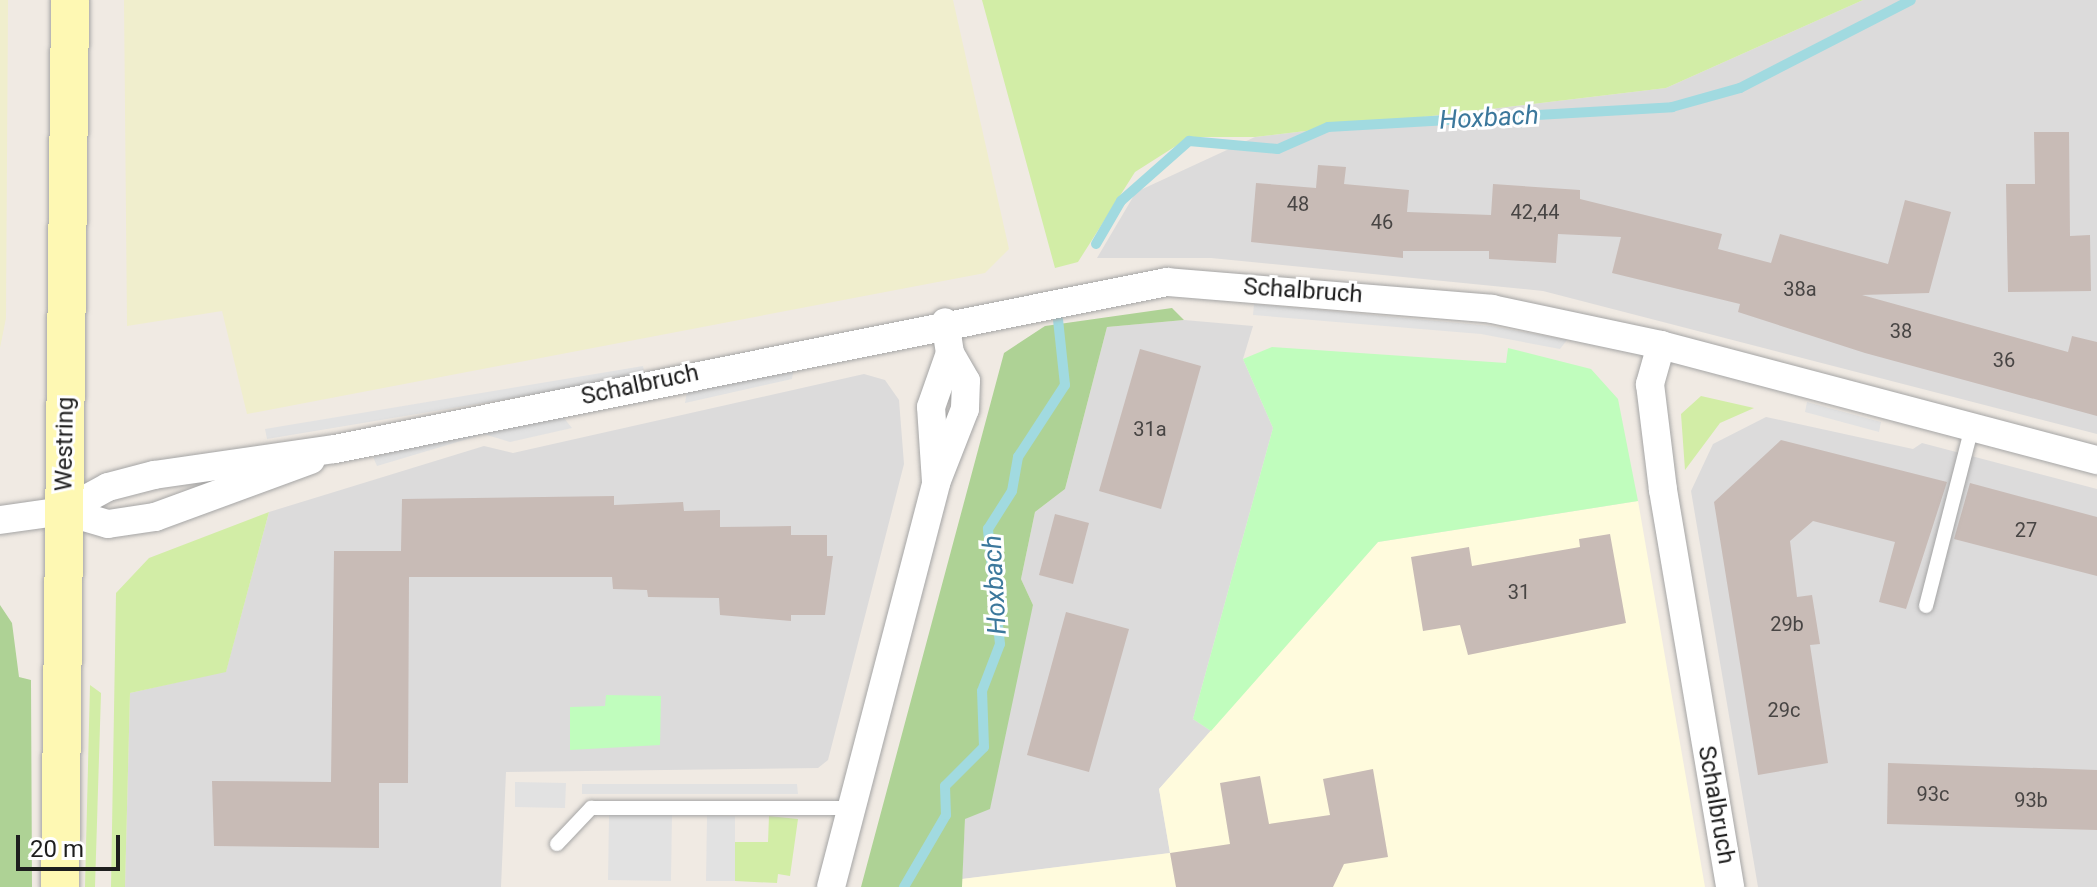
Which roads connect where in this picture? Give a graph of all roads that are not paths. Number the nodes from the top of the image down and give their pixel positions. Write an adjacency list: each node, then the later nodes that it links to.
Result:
1 (70, 0): 7 (main road, Westring)
2 (945, 322): 3 (street, Schalbruch); 5 (street, Schalbruch); 10 (street)
3 (1661, 345): 4 (street, Schalbruch); 14 (street, Schalbruch)
4 (1972, 427): 6 (street, Schalbruch); 9 (lane)
5 (335, 449): 7 (street, Schalbruch); 7 (street, Schalbruch)
6 (2097, 460)
7 (64, 511): 8 (street, Schalbruch); 12 (main road, Westring)
8 (0, 520)
9 (1926, 606)
10 (847, 808): 11 (lane); 13 (street)
11 (557, 844)
12 (60, 887)
13 (831, 887)
14 (1730, 887)

